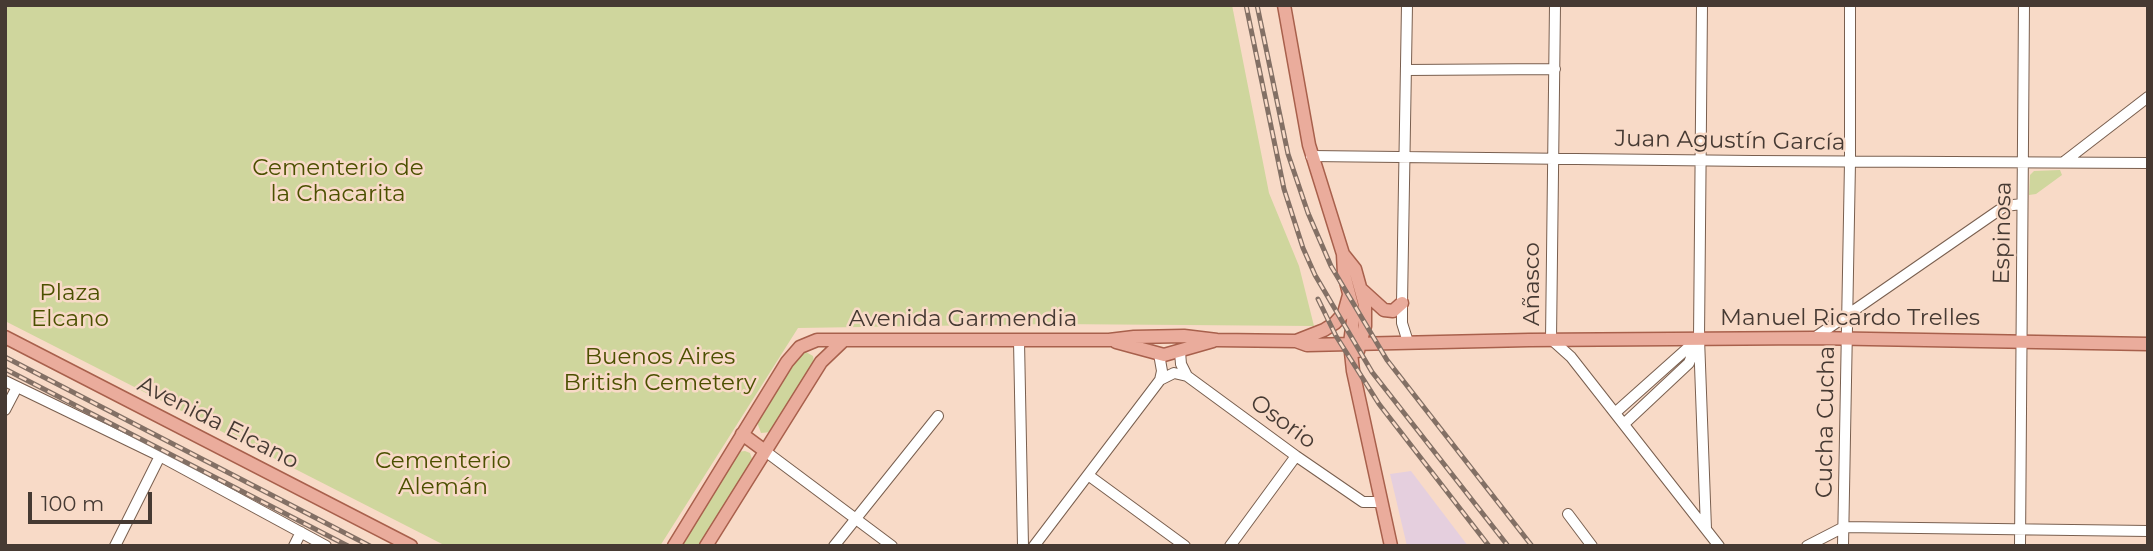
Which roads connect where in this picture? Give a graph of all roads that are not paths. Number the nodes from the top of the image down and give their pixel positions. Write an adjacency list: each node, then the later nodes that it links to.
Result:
1 (1284, 5): 10 (main road)
2 (1407, 5): 8 (street)
3 (1555, 5): 7 (street, Añasco)
4 (1702, 5): 13 (street)
5 (1850, 5): 15 (street, Cucha Cucha)
6 (2024, 5): 16 (street, Espinosa)
7 (1555, 69): 8 (street); 12 (street, Añasco)
8 (1406, 70): 11 (street)
9 (2148, 97): 14 (street)
10 (1311, 156): 11 (street, Juan Agustín García); 19 (main road)
11 (1404, 157): 12 (street, Juan Agustín García); 22 (street)
12 (1553, 159): 13 (street, Juan Agustín García); 29 (street, Añasco)
13 (1701, 160): 15 (street, Juan Agustín García); 26 (street)
14 (2064, 161): 16 (street, Juan Agustín García); 17 (street, Juan Agustín García)
15 (1850, 162): 16 (street, Juan Agustín García); 23 (street, Cucha Cucha)
16 (2023, 162): 18 (street, Espinosa)
17 (2148, 163)
18 (2022, 204): 23 (street); 35 (street, Espinosa)
19 (1343, 254): 20 (main road); 21 (main road)
20 (1363, 290): 22 (main road); 37 (main road)
21 (1349, 295): 34 (main road); 37 (main road)
22 (1402, 303): 36 (street)
23 (1846, 317): 27 (street); 28 (street, Cucha Cucha)
24 (1167, 336): 31 (main road, Avenida Garmendia); 32 (main road, Avenida Garmendia); 40 (main road); 41 (main road)
25 (5, 337): 67 (main road, Avenida Elcano)
26 (1699, 338): 27 (main road, Manuel Ricardo Trelles); 29 (main road, Manuel Ricardo Trelles); 48 (street); 50 (street); 60 (street)
27 (1814, 338): 28 (main road, Manuel Ricardo Trelles)
28 (1846, 338): 35 (main road, Manuel Ricardo Trelles); 59 (street, Cucha Cucha)
29 (1551, 339): 36 (main road, Manuel Ricardo Trelles); 48 (street, Añasco)
30 (844, 340): 33 (main road, Avenida Garmendia); 51 (main road, Avenida Garmendia); 52 (main road)
31 (1109, 340): 33 (main road, Avenida Garmendia); 41 (main road, Avenida Garmendia)
32 (1217, 340): 34 (main road, Avenida Garmendia); 40 (main road, Avenida Garmendia)
33 (1019, 341): 72 (street)
34 (1296, 341): 38 (main road, Avenida Garmendia)
35 (2021, 341): 39 (main road, Manuel Ricardo Trelles); 61 (street, Espinosa)
36 (1408, 342): 37 (main road, Avenida Garmendia)
37 (1355, 343): 38 (main road, Avenida Garmendia); 42 (main road)
38 (1332, 344): 42 (main road)
39 (2148, 344)
40 (1180, 352): 41 (main road, Avenida Garmendia); 43 (street)
41 (1159, 354): 44 (street)
42 (1353, 371): 56 (main road)
43 (1187, 376): 44 (street); 54 (street, Osorio)
44 (1160, 380): 55 (street)
45 (5, 381): 46 (street)
46 (18, 387): 47 (street); 53 (street)
47 (5, 411)
48 (1616, 412): 50 (street, Añasco)
49 (938, 416): 58 (street)
50 (1625, 423): 60 (street, Añasco)
51 (742, 434): 52 (main road); 68 (main road)
52 (765, 451): 58 (street); 69 (main road)
53 (160, 456): 63 (street); 64 (street)
54 (1296, 456): 56 (street, Osorio); 75 (street)
55 (1088, 475): 73 (street); 74 (street)
56 (1381, 502): 76 (main road)
57 (1568, 514): 77 (street)
58 (856, 517): 70 (street); 71 (street)
59 (1844, 527): 61 (street); 79 (street); 80 (street, Cucha Cucha)
60 (1706, 529): 78 (street, Añasco)
61 (2020, 530): 62 (street); 81 (street, Espinosa)
62 (2148, 531)
63 (301, 532): 65 (street); 66 (street)
64 (115, 546)
65 (294, 546)
66 (326, 546)
67 (411, 546)
68 (674, 546)
69 (706, 546)
70 (834, 546)
71 (892, 546)
72 (1023, 546)
73 (1034, 546)
74 (1185, 546)
75 (1230, 546)
76 (1391, 546)
77 (1591, 546)
78 (1719, 546)
79 (1807, 546)
80 (1843, 546)
81 (2020, 546)

